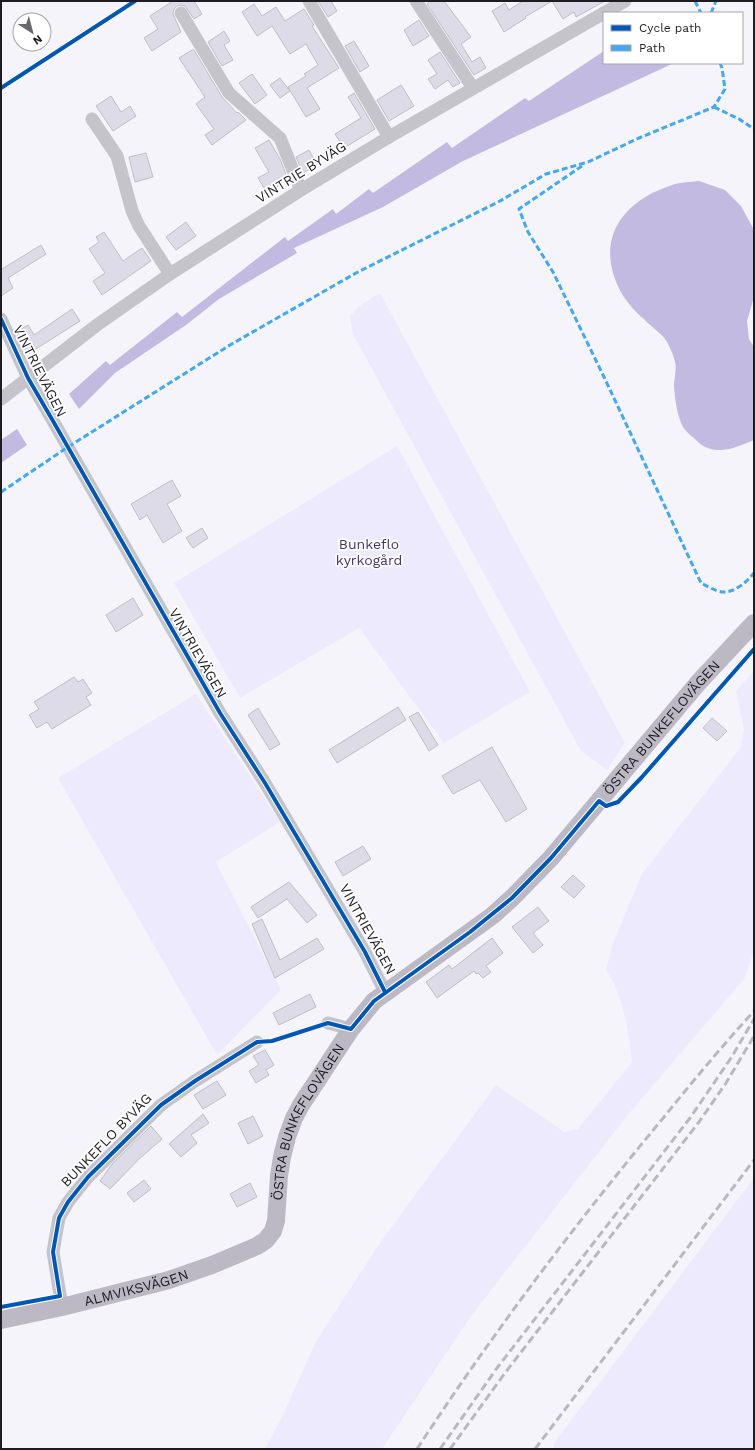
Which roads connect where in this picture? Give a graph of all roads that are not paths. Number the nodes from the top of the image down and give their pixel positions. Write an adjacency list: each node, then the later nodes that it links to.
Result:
1 (309, 1): 9 (street)
2 (416, 1): 7 (street)
3 (625, 1): 4 (street, VINTRIE BYVÄG)
4 (606, 12)
5 (181, 13): 10 (street)
6 (603, 14): 7 (street, VINTRIE BYVÄG)
7 (473, 88): 9 (street, VINTRIE BYVÄG)
8 (92, 119): 11 (street)
9 (389, 137): 10 (street, VINTRIE BYVÄG)
10 (301, 190): 11 (street, VINTRIE BYVÄG)
11 (170, 274): 13 (street, VINTRIE BYVÄG)
12 (1, 319): 13 (street, VINTRIEVÄGEN)
13 (28, 378): 14 (street, VINTRIE BYVÄG); 16 (street, VINTRIEVÄGEN)
14 (1, 399)
15 (754, 623): 16 (street, ÖSTRA BUNKEFLOVÄGEN)
16 (385, 992): 18 (street, ÖSTRA BUNKEFLOVÄGEN)
17 (328, 1023): 18 (street)
18 (351, 1029): 20 (street, ÖSTRA BUNKEFLOVÄGEN)
19 (257, 1042): 21 (street, BUNKEFLO BYVÄG)
20 (266, 1240): 21 (street, ALMVIKSVÄGEN)
21 (62, 1307): 22 (street, ALMVIKSVÄGEN)
22 (1, 1320)

